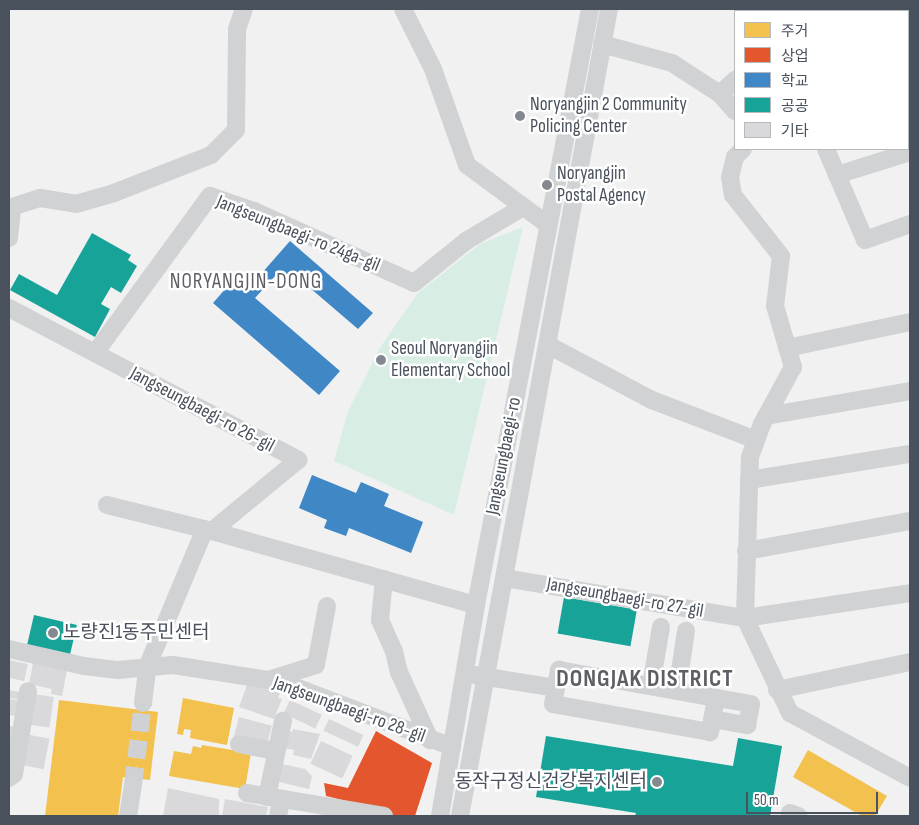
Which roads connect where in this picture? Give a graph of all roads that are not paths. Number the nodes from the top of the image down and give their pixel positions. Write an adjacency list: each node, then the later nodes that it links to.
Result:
1 (244, 9): 16 (street)
2 (403, 9): 13 (street)
3 (590, 9): 15 (street, Jangseungbaegi-ro)
4 (608, 9): 5 (street, Jangseungbaegi-ro)
5 (602, 44): 7 (street); 19 (street, Jangseungbaegi-ro)
6 (734, 81): 7 (street)
7 (720, 94): 8 (street)
8 (734, 110)
9 (742, 150): 20 (street)
10 (826, 150): 12 (street)
11 (910, 152): 12 (street)
12 (837, 175): 14 (street)
13 (523, 207): 15 (street); 21 (street, Jangseungbaegi-ro 24ga-gil)
14 (910, 224)
15 (548, 225): 34 (street, Jangseungbaegi-ro)
16 (9, 238)
17 (9, 308): 21 (street, Jangseungbaegi-ro 26-gil)
18 (910, 322): 20 (street)
19 (548, 345): 24 (street); 31 (street, Jangseungbaegi-ro)
20 (787, 348): 23 (street)
21 (95, 353): 29 (street, Jangseungbaegi-ro 26-gil)
22 (910, 391): 23 (street)
23 (766, 416): 24 (street)
24 (756, 440): 26 (street)
25 (910, 454): 26 (street)
26 (749, 480): 30 (street)
27 (107, 505): 29 (street)
28 (910, 521): 30 (street)
29 (209, 530): 32 (street); 41 (street)
30 (746, 551): 36 (street)
31 (505, 578): 36 (street, Jangseungbaegi-ro 27-gil); 43 (street, Jangseungbaegi-ro)
32 (384, 579): 34 (street); 54 (street)
33 (910, 593): 36 (street, Jangseungbaegi-ro 27-gil)
34 (476, 605): 42 (street, Jangseungbaegi-ro)
35 (327, 606): 44 (street)
36 (745, 618): 48 (street)
37 (661, 627): 45 (street)
38 (686, 631): 49 (street)
39 (9, 649): 41 (street, Jangseungbaegi-ro 28-gil)
40 (910, 662): 48 (street)
41 (148, 665): 44 (street, Jangseungbaegi-ro 28-gil); 51 (street)
42 (465, 673): 43 (street); 56 (street, Jangseungbaegi-ro)
43 (486, 676): 46 (street); 66 (street, Jangseungbaegi-ro)
44 (268, 680): 54 (street, Jangseungbaegi-ro 28-gil)
45 (651, 686): 46 (street); 49 (street)
46 (556, 688): 52 (street)
47 (28, 690): 58 (street)
48 (777, 690): 59 (street)
49 (677, 691): 50 (street)
50 (716, 698): 52 (street); 52 (street)
51 (143, 703)
52 (712, 719)
53 (283, 721): 57 (street)
54 (430, 740): 56 (street, Jangseungbaegi-ro 28-gil)
55 (239, 744): 57 (street)
56 (452, 747): 65 (street, Jangseungbaegi-ro)
57 (276, 751): 62 (street)
58 (9, 778)
59 (910, 778)
60 (133, 785): 63 (street)
61 (247, 793): 62 (street)
62 (276, 804): 64 (street)
63 (128, 816)
64 (384, 816)
65 (440, 816)
66 (460, 816)

